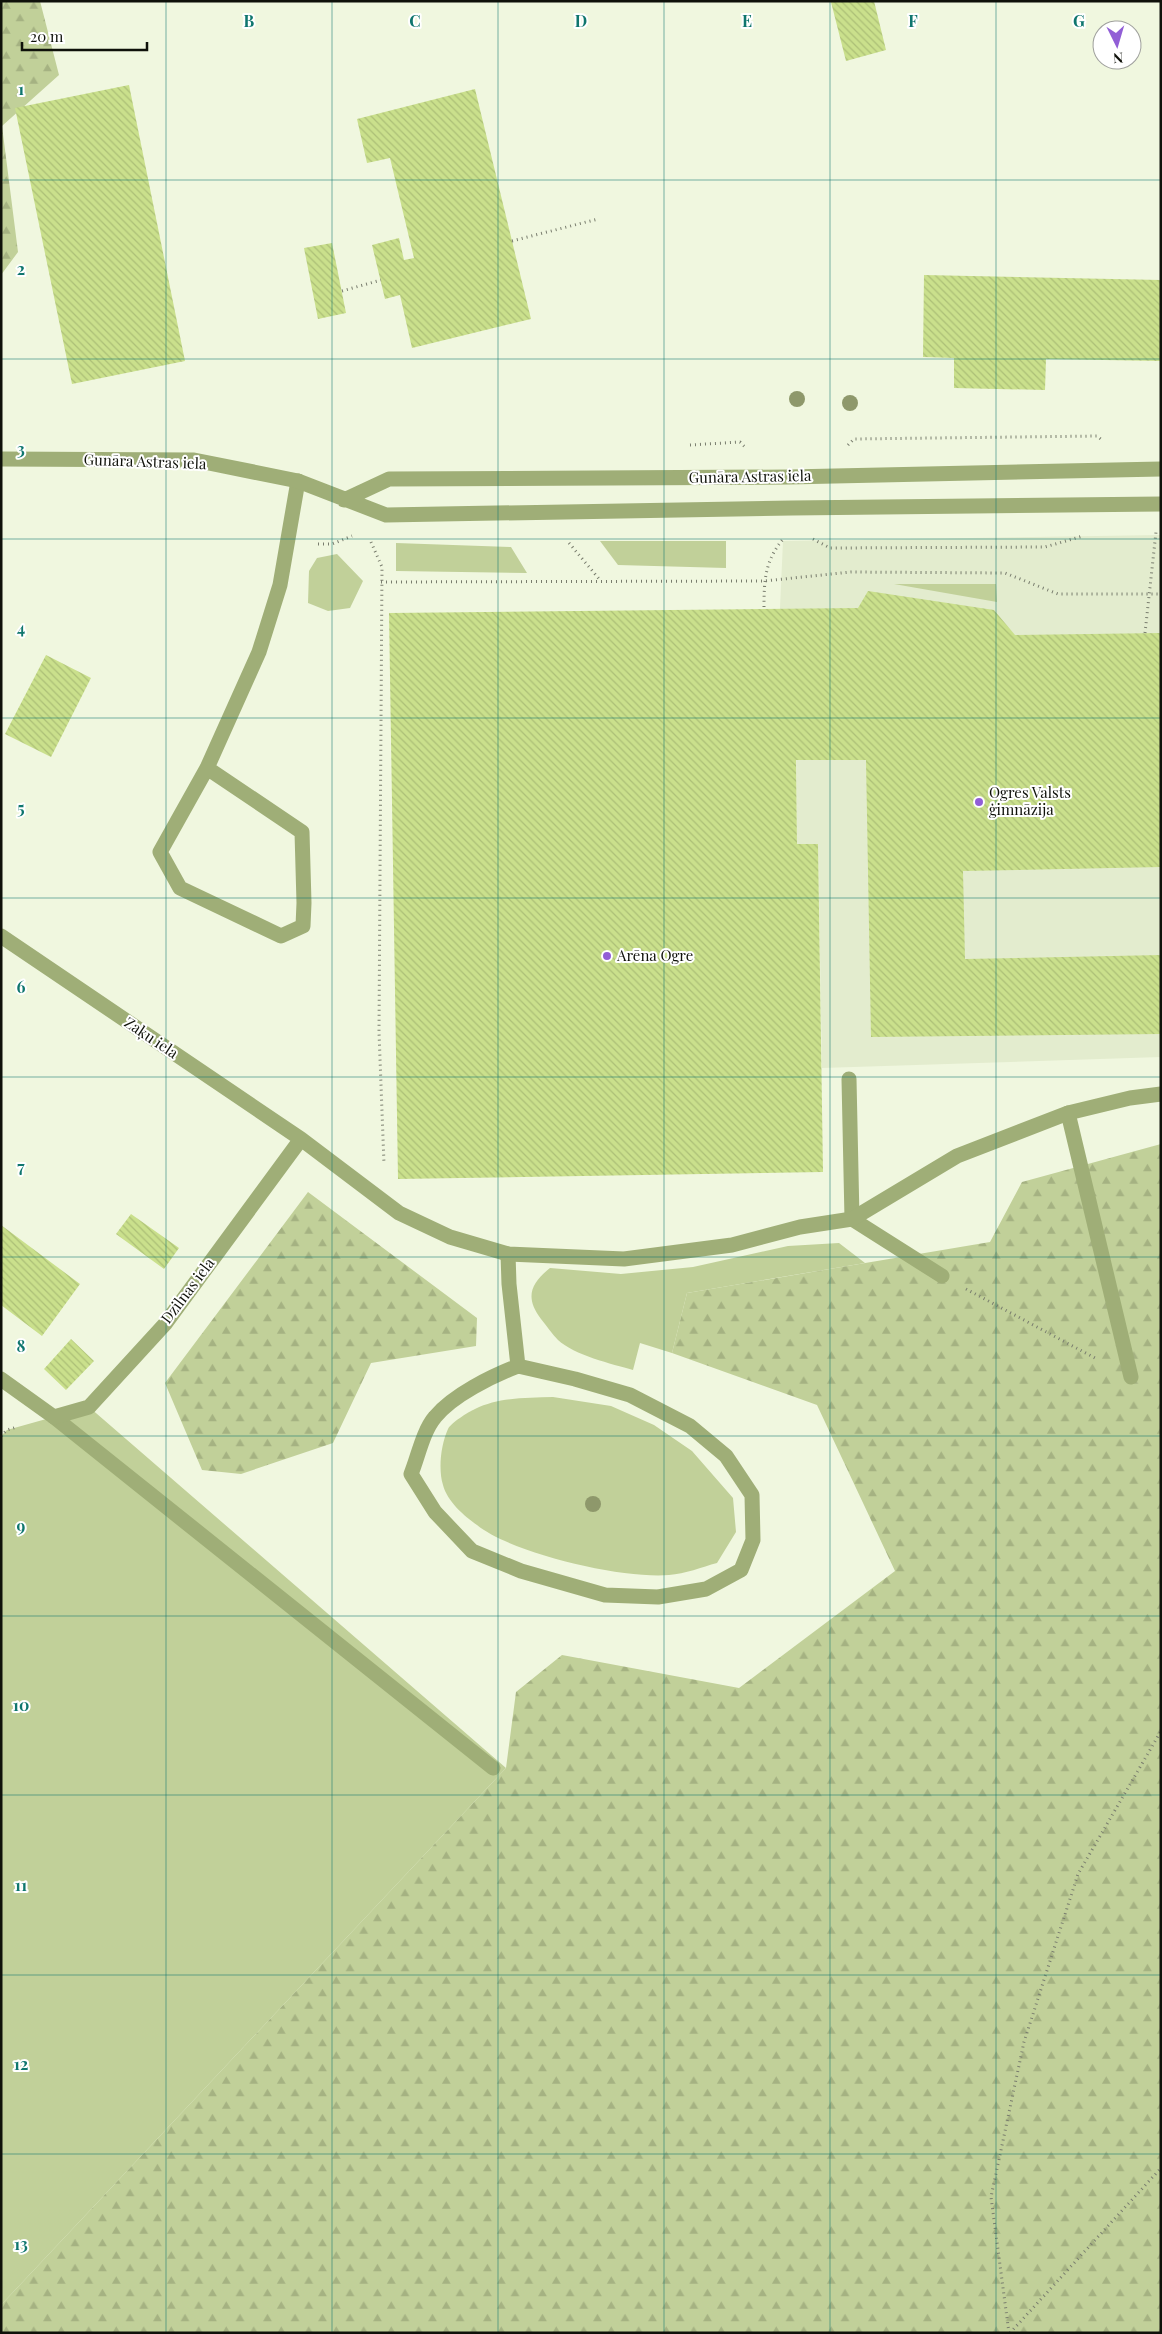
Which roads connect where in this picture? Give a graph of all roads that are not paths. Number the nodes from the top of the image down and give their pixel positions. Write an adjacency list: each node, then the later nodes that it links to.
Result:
1 (1, 459): 3 (street, Gunāra Astras iela)
2 (1161, 469): 4 (street, Gunāra Astras iela)
3 (298, 481): 4 (street, Gunāra Astras iela); 6 (street)
4 (344, 500): 5 (street, Gunāra Astras iela)
5 (1161, 504)
6 (207, 768): 6 (street)
7 (1, 936): 11 (street, Zaķu iela)
8 (849, 1079): 12 (street)
9 (1161, 1094): 10 (street)
10 (1068, 1114): 12 (street); 16 (street)
11 (300, 1139): 13 (street, Zaķu iela); 18 (street, Dzilnas iela)
12 (852, 1219): 13 (street, Zaķu iela); 14 (street)
13 (508, 1254): 15 (street)
14 (942, 1276)
15 (518, 1366): 15 (street)
16 (1131, 1377)
17 (1, 1380): 18 (street)
18 (54, 1417): 19 (street)
19 (493, 1768)

